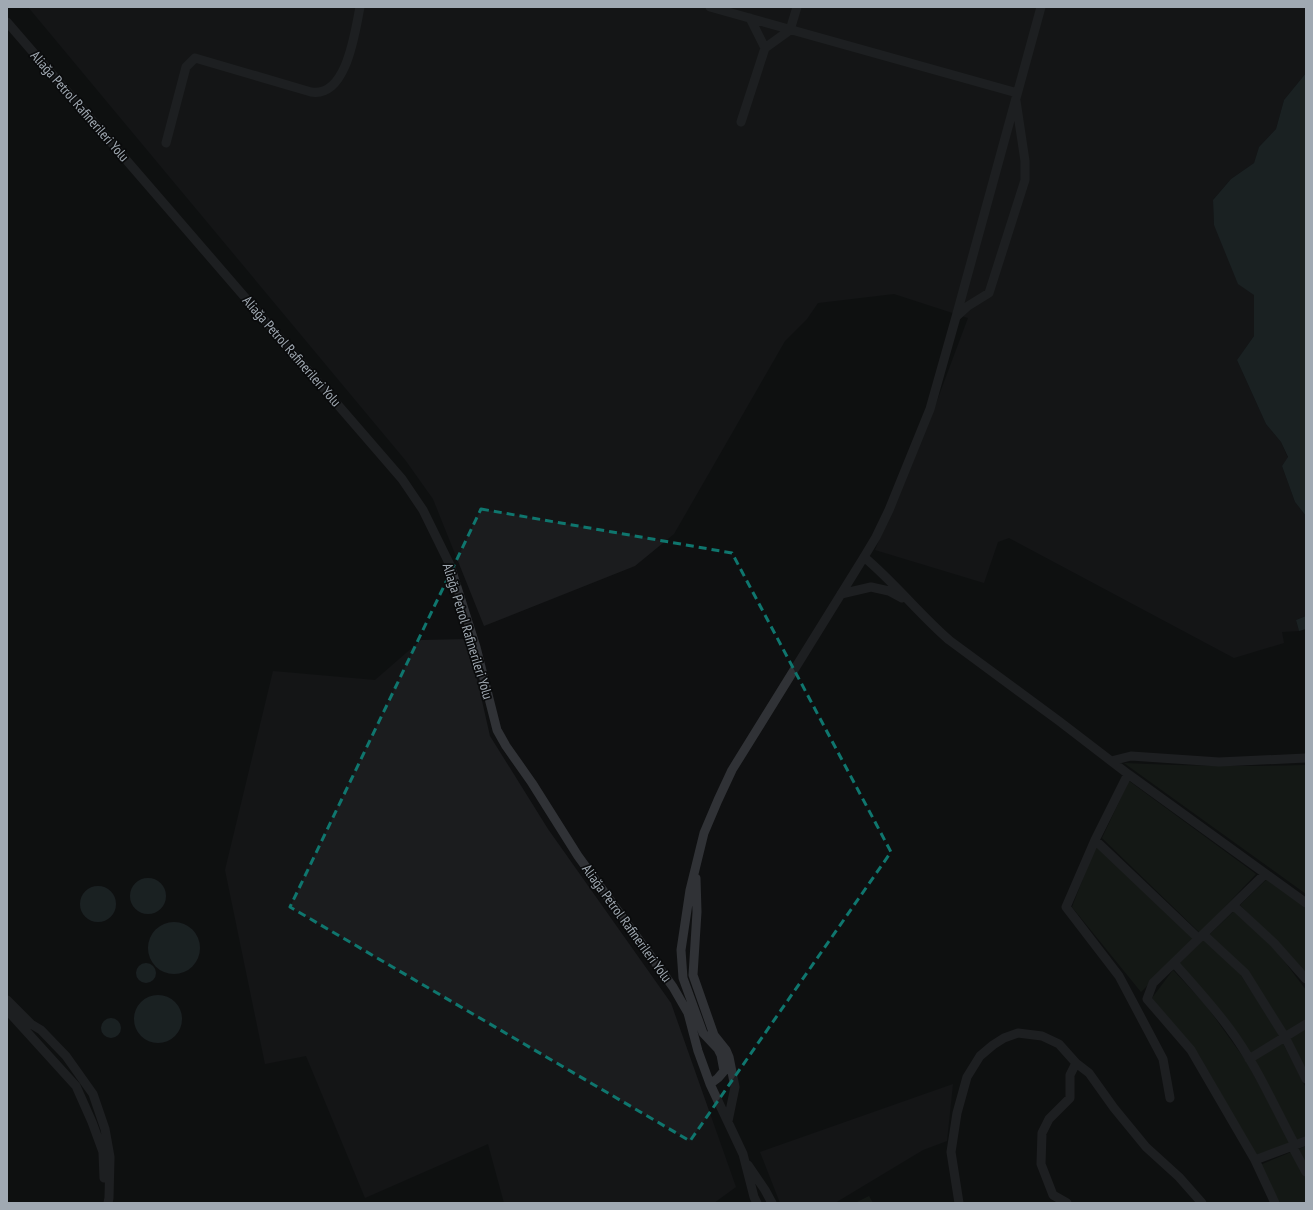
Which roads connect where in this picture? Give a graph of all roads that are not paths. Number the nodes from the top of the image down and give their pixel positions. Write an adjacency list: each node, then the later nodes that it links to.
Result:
1 (360, 7): 11 (street)
2 (710, 7): 5 (street)
3 (796, 7): 7 (street)
4 (1041, 7): 9 (street)
5 (750, 18): 7 (street); 8 (street)
6 (7, 22): 36 (street, Aliağa Petrol Rafinerileri Yolu)
7 (790, 30): 8 (street); 9 (street)
8 (765, 48): 10 (street)
9 (1017, 94): 12 (street); 12 (street)
10 (741, 122)
11 (166, 143)
12 (956, 317): 13 (street)
13 (864, 558): 14 (street); 15 (street)
14 (841, 594): 15 (street); 20 (street)
15 (910, 602): 17 (street)
16 (1306, 758): 17 (street)
17 (1111, 761): 18 (street)
18 (1128, 774): 19 (street); 21 (street)
19 (1095, 840): 24 (street); 37 (street)
20 (696, 870): 27 (street); 27 (street)
21 (1265, 874): 22 (street); 23 (street)
22 (1306, 903)
23 (1233, 905): 24 (street); 26 (street)
24 (1201, 936): 25 (street); 32 (street)
25 (1174, 963): 33 (street); 42 (street)
26 (1306, 979)
27 (693, 989): 30 (street)
28 (7, 1000): 46 (street)
29 (7, 1010): 45 (street)
30 (703, 1019): 36 (street); 38 (street)
31 (1306, 1024): 32 (street)
32 (1284, 1037): 33 (street); 35 (street)
33 (1249, 1059): 40 (street)
34 (1076, 1063): 49 (street); 50 (street); 51 (street)
35 (1306, 1079)
36 (710, 1084): 38 (street, Aliağa Petrol Rafinerileri Yolu)
37 (1170, 1098)
38 (728, 1121): 41 (street, Aliağa Petrol Rafinerileri Yolu)
39 (1306, 1141): 40 (street)
40 (1294, 1146): 42 (street); 43 (street)
41 (745, 1160): 44 (street); 48 (street)
42 (1255, 1160): 52 (street)
43 (1306, 1172)
44 (756, 1200): 47 (street)
45 (103, 1203)
46 (108, 1203)
47 (746, 1203)
48 (772, 1203)
49 (959, 1203)
50 (1067, 1203)
51 (1202, 1203)
52 (1275, 1203)

